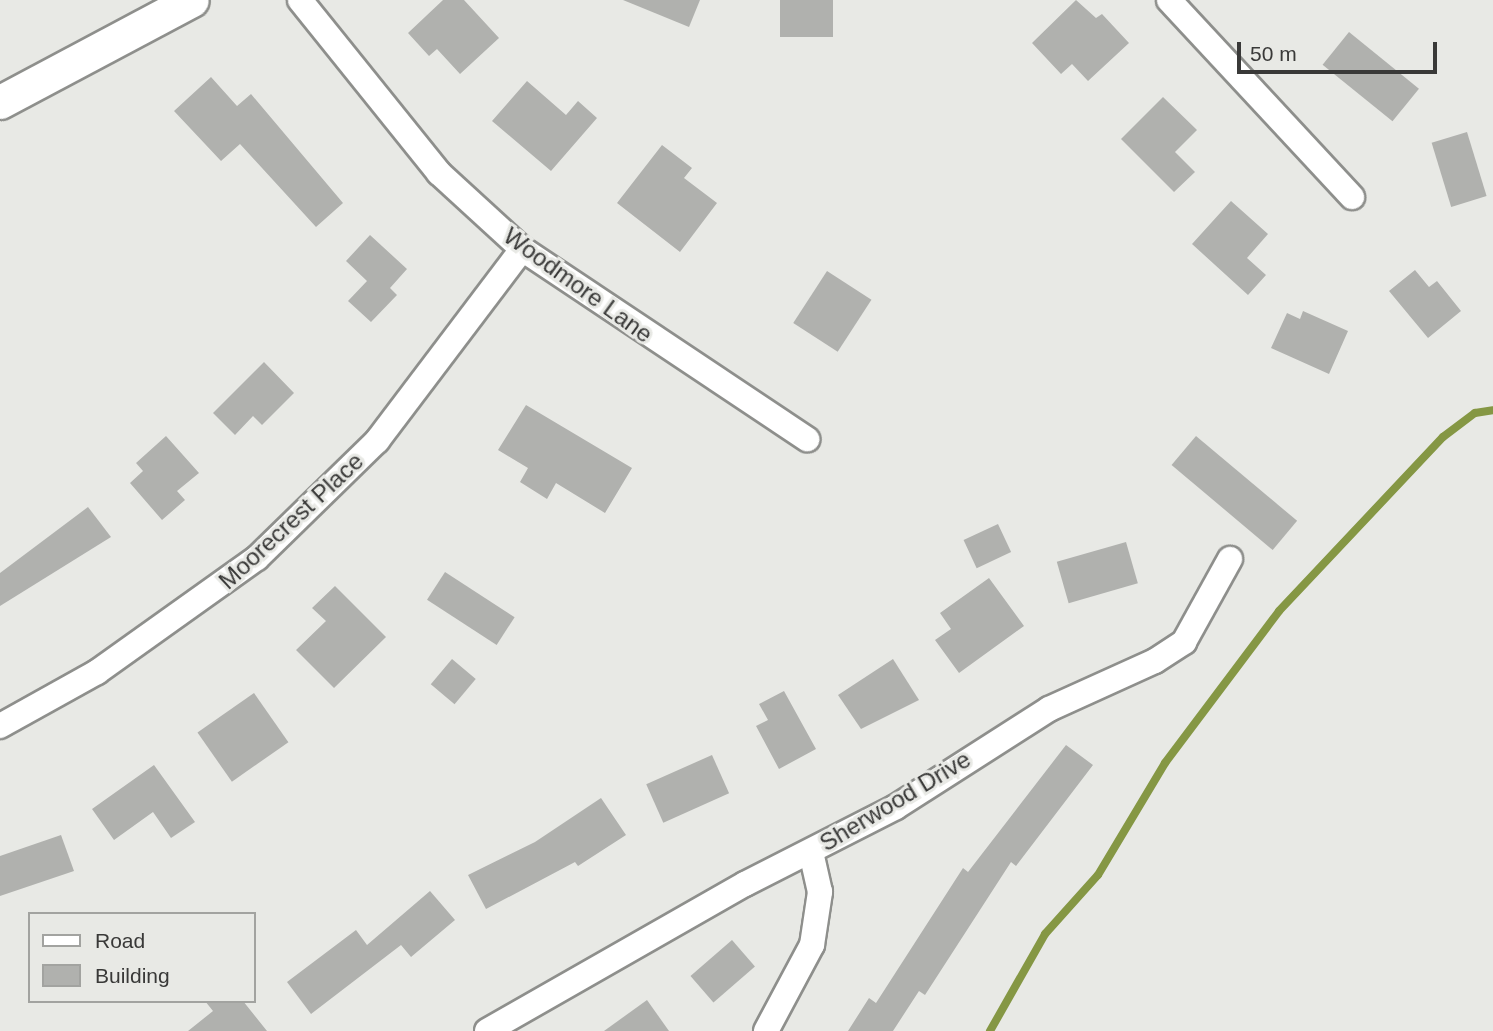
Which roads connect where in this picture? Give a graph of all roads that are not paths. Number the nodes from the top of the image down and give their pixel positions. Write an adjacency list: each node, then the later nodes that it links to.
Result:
1 (192, 0): 4 (street)
2 (300, 0): 6 (street, Woodmore Lane)
3 (1169, 0): 5 (street)
4 (0, 102)
5 (1352, 197)
6 (522, 249): 7 (street, Woodmore Lane); 9 (street, Moorecrest Place)
7 (807, 439)
8 (1230, 559): 10 (street, Sherwood Drive)
9 (0, 726)
10 (811, 852): 11 (street, Sherwood Drive); 12 (street)
11 (487, 1031)
12 (765, 1031)

